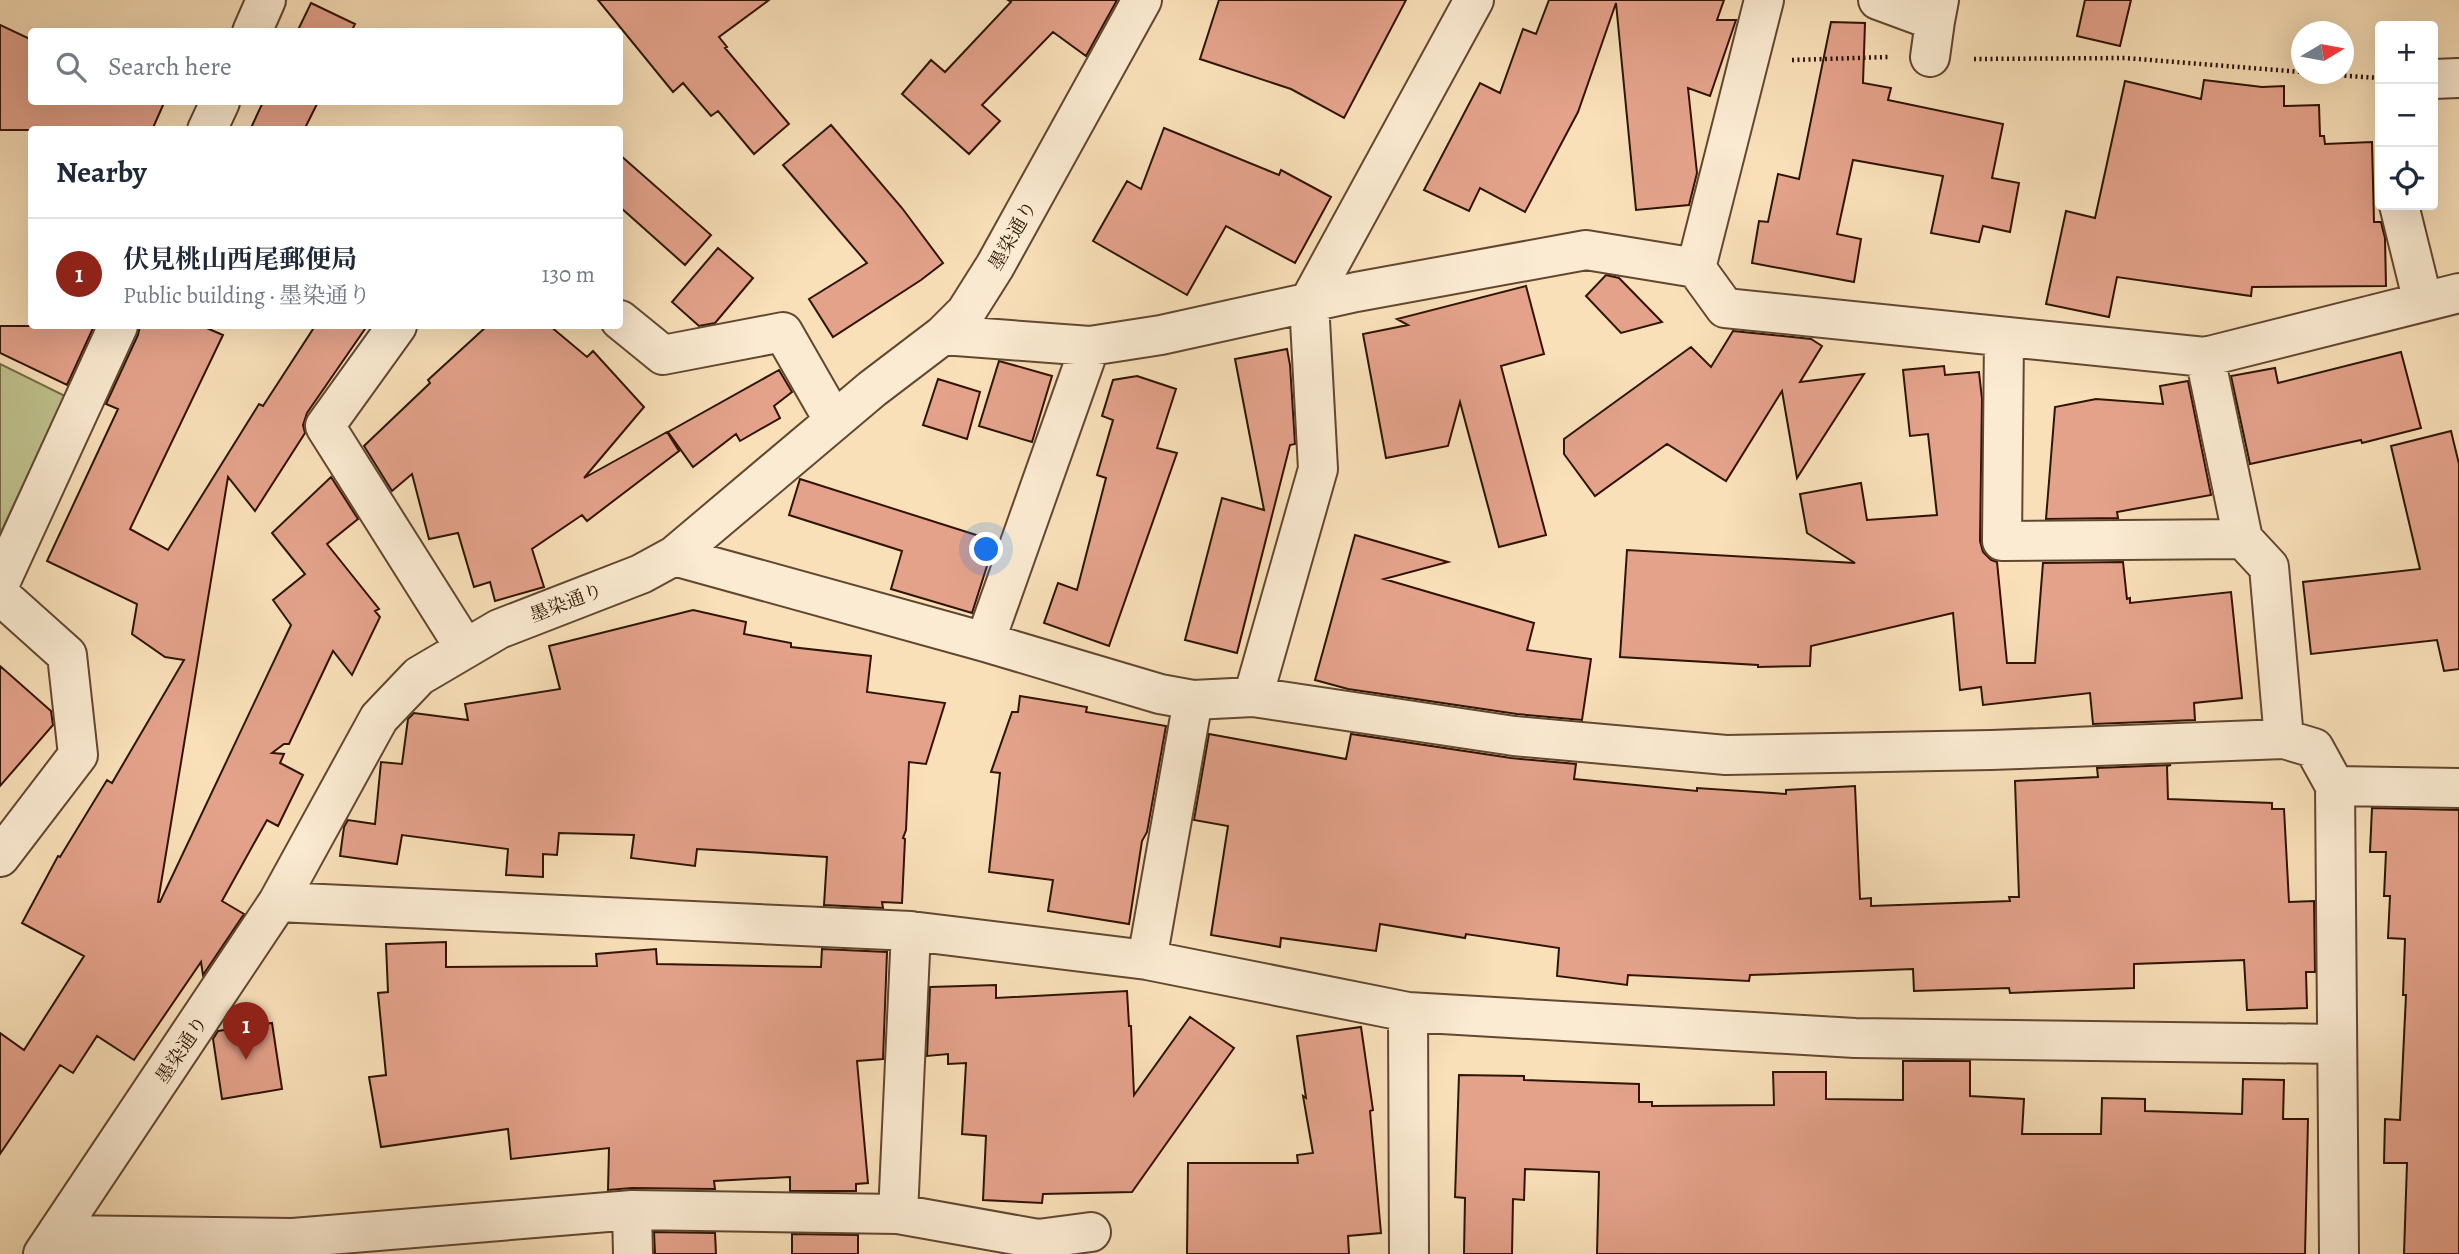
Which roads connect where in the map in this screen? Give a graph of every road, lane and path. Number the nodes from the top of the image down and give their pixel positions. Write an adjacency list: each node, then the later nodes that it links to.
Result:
1 (266, 0): 7 (street)
2 (1142, 0): 23 (street, 墨染通り)
3 (1475, 0): 19 (street)
4 (1764, 0): 8 (street)
5 (1878, 0): 6 (street)
6 (1935, 26): 8 (path); 9 (path)
7 (254, 28)
8 (1748, 62): 17 (street)
9 (2291, 71)
10 (2354, 76): 11 (path)
11 (2375, 78)
12 (2459, 78): 13 (street)
13 (2438, 79)
14 (219, 105): 15 (street)
15 (209, 126)
16 (2401, 210): 18 (street)
17 (1696, 268): 19 (street); 24 (street)
18 (2441, 297): 26 (street)
19 (1309, 302): 25 (street); 34 (street)
20 (623, 322): 27 (street)
21 (117, 329): 30 (street)
22 (395, 329): 33 (street)
23 (943, 335): 25 (street); 27 (street, 墨染通り)
24 (2004, 337): 26 (street); 28 (street)
25 (1090, 346): 32 (street)
26 (2205, 357): 28 (street)
27 (834, 421): 29 (street, 墨染通り)
28 (2243, 539): 36 (street)
29 (674, 556): 32 (street); 33 (street, 墨染通り)
30 (0, 583)
31 (0, 595): 39 (street)
32 (985, 642): 35 (street)
33 (465, 648): 40 (street, 墨染通り)
34 (1253, 697): 35 (street); 36 (street)
35 (1193, 701): 42 (street)
36 (2284, 739): 37 (street)
37 (2335, 786): 38 (street); 44 (street)
38 (2459, 788)
39 (0, 857)
40 (278, 902): 41 (street); 48 (street, 墨染通り)
41 (911, 931): 42 (street); 46 (street)
42 (1147, 960): 43 (street)
43 (1408, 1012): 44 (street); 50 (street)
44 (2337, 1044): 51 (street)
45 (632, 1210): 46 (street); 48 (street); 49 (street)
46 (898, 1214): 47 (street)
47 (1091, 1232)
48 (50, 1245)
49 (633, 1254)
50 (1409, 1254)
51 (2339, 1254)

